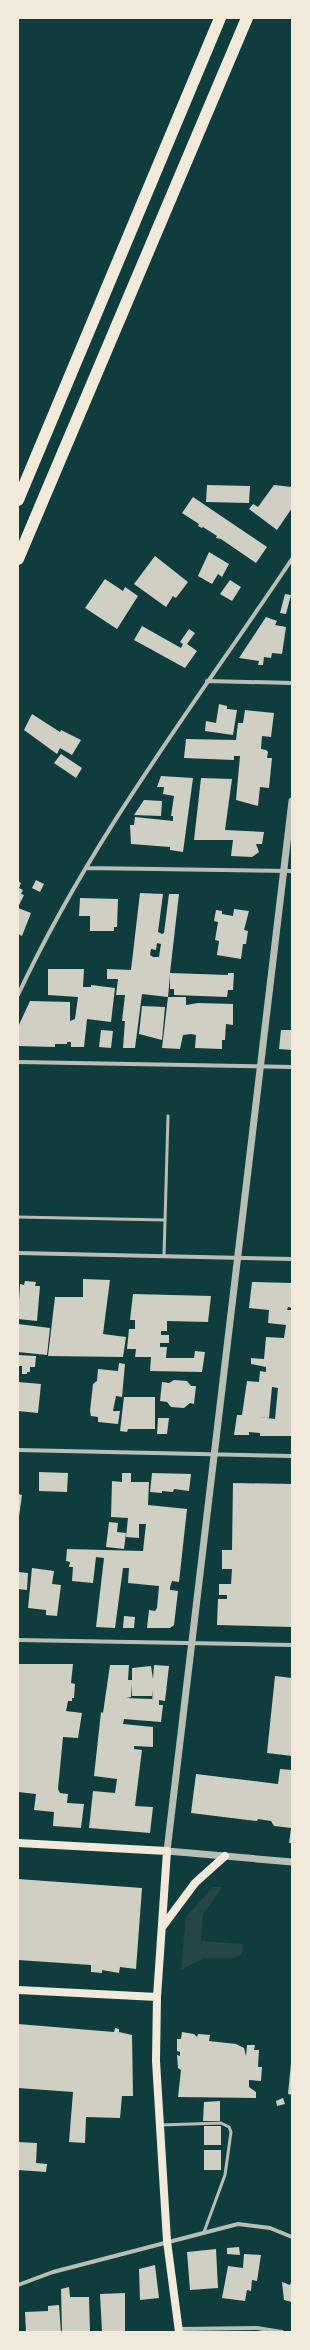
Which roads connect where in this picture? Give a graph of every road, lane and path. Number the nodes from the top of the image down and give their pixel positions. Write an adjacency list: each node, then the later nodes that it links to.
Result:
1 (220, 18): 3 (highway)
2 (247, 18): 4 (highway)
3 (18, 500)
4 (18, 559)
5 (292, 559): 6 (street)
6 (207, 681): 7 (street); 9 (street)
7 (292, 683)
8 (292, 801): 10 (street)
9 (86, 868): 10 (street); 12 (street)
10 (284, 870): 11 (street); 14 (street)
11 (292, 871)
12 (18, 995)
13 (18, 1062): 14 (street)
14 (261, 1066): 15 (street); 21 (street)
15 (292, 1067)
16 (168, 1116): 18 (lane)
17 (18, 1217): 18 (lane)
18 (164, 1220): 20 (lane)
19 (18, 1253): 20 (street)
20 (164, 1256): 21 (street)
21 (237, 1258): 22 (street); 24 (street)
22 (292, 1259)
23 (18, 1450): 24 (street)
24 (214, 1455): 25 (street); 27 (street)
25 (292, 1456)
26 (18, 1640): 27 (street)
27 (192, 1643): 28 (street); 30 (street)
28 (292, 1645)
29 (18, 1843): 30 (main road)
30 (167, 1851): 31 (street); 33 (main road)
31 (225, 1856): 32 (street); 33 (main road)
32 (292, 1862)
33 (163, 1926): 35 (main road)
34 (18, 1990): 35 (main road)
35 (157, 1997): 36 (main road)
36 (159, 2126): 37 (lane); 39 (main road)
37 (204, 2232): 38 (street); 39 (street)
38 (292, 2237)
39 (167, 2241): 40 (street); 41 (main road)
40 (18, 2285)
41 (178, 2331): 42 (street)
42 (282, 2332)

